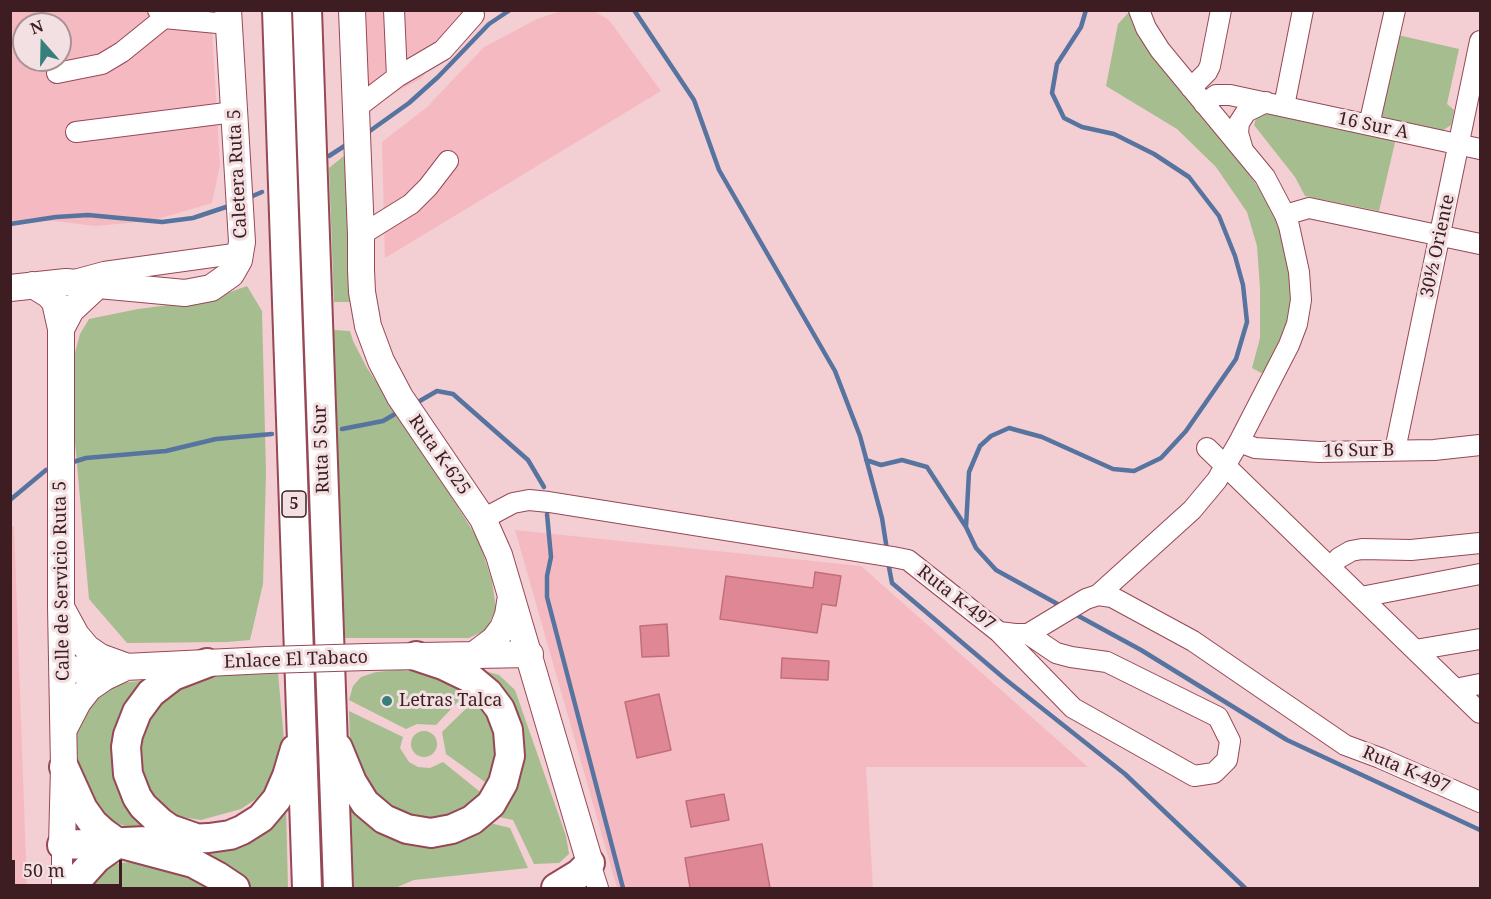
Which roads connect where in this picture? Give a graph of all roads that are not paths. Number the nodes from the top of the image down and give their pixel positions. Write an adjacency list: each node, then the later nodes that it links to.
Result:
1 (277, 10): 60 (highway, Ruta 5 Sur / 5)
2 (307, 10): 63 (highway, Ruta 5 Sur / 5)
3 (352, 10): 19 (main road, Ruta K-625)
4 (394, 10): 14 (street)
5 (1221, 10): 15 (street)
6 (1303, 10): 17 (street)
7 (1395, 10): 20 (street)
8 (161, 14): 11 (street); 13 (street)
9 (474, 15): 14 (street)
10 (1143, 16): 15 (street)
11 (228, 17): 18 (main road, Caletera Ruta 5)
12 (1480, 40): 22 (street, 30½ Oriente)
13 (57, 73)
14 (398, 77): 19 (street)
15 (1191, 88): 16 (street)
16 (1204, 104): 17 (street, 16 Sur A); 24 (street)
17 (1275, 104): 20 (street, 16 Sur A); 24 (street)
18 (234, 112): 21 (street); 30 (main road, Caletera Ruta 5)
19 (355, 118): 27 (main road, Ruta K-625)
20 (1369, 125): 22 (street, 16 Sur A)
21 (76, 132)
22 (1459, 144): 23 (street, 16 Sur A); 28 (street, 30½ Oriente)
23 (1480, 149)
24 (1243, 150): 26 (street)
25 (448, 161): 27 (street)
26 (1285, 215): 28 (street); 35 (street)
27 (361, 235): 40 (main road, Ruta K-625)
28 (1440, 235): 29 (street); 38 (street, 30½ Oriente)
29 (1480, 244)
30 (241, 253): 31 (street); 32 (main road, Caletera Ruta 5)
31 (66, 282): 32 (main road, Caletera Ruta 5); 33 (main road, Caletera Ruta 5)
32 (99, 284): 34 (main road)
33 (22, 287): 34 (main road, Calle de Servicio Ruta 5)
34 (61, 328): 47 (main road, Calle de Servicio Ruta 5)
35 (1239, 442): 38 (street, 16 Sur B); 39 (street)
36 (1480, 445): 38 (street, 16 Sur B)
37 (1207, 448): 39 (street)
38 (1395, 450)
39 (1225, 465): 42 (street); 45 (street)
40 (483, 519): 44 (main road, Ruta K-625); 49 (street, Ruta K-497)
41 (1480, 543): 42 (street)
42 (1330, 567): 46 (street)
43 (1480, 574): 46 (street)
44 (511, 593): 52 (main road, Ruta K-625); 53 (main road)
45 (1092, 597): 48 (street); 66 (street, Ruta K-497)
46 (1361, 597): 51 (street)
47 (61, 607): 56 (main road); 57 (main road, Calle de Servicio Ruta 5)
48 (1033, 631): 49 (street, Ruta K-497); 49 (street)
49 (999, 632)
50 (1480, 639): 51 (street)
51 (1415, 650): 59 (street)
52 (530, 654): 53 (main road, Enlace El Tabaco); 62 (main road, Ruta K-625)
53 (474, 655): 54 (main road, Enlace El Tabaco); 62 (main road)
54 (416, 656): 55 (main road, Enlace El Tabaco, bridge); 63 (highway)
55 (207, 663): 56 (main road, Enlace El Tabaco); 67 (highway)
56 (128, 667): 57 (main road, Enlace El Tabaco); 64 (main road)
57 (63, 670): 64 (main road, Calle de Servicio Ruta 5)
58 (1480, 684): 59 (street)
59 (1455, 689): 61 (street)
60 (301, 712): 67 (highway); 74 (highway, Ruta 5 Sur / 5)
61 (1480, 713)
62 (549, 719): 70 (main road, Ruta K-625)
63 (332, 725): 75 (highway, Ruta 5 Sur / 5)
64 (63, 731): 65 (main road, Calle de Servicio Ruta 5)
65 (64, 766): 68 (highway); 69 (main road, Calle de Servicio Ruta 5)
66 (1480, 802)
67 (201, 838): 68 (highway)
68 (118, 843): 69 (highway); 72 (highway); 73 (highway)
69 (62, 845): 71 (street, Calle de Servicio Ruta 5)
70 (594, 876): 76 (highway)
71 (62, 888)
72 (70, 888)
73 (235, 888)
74 (307, 888)
75 (338, 888)
76 (556, 888)

